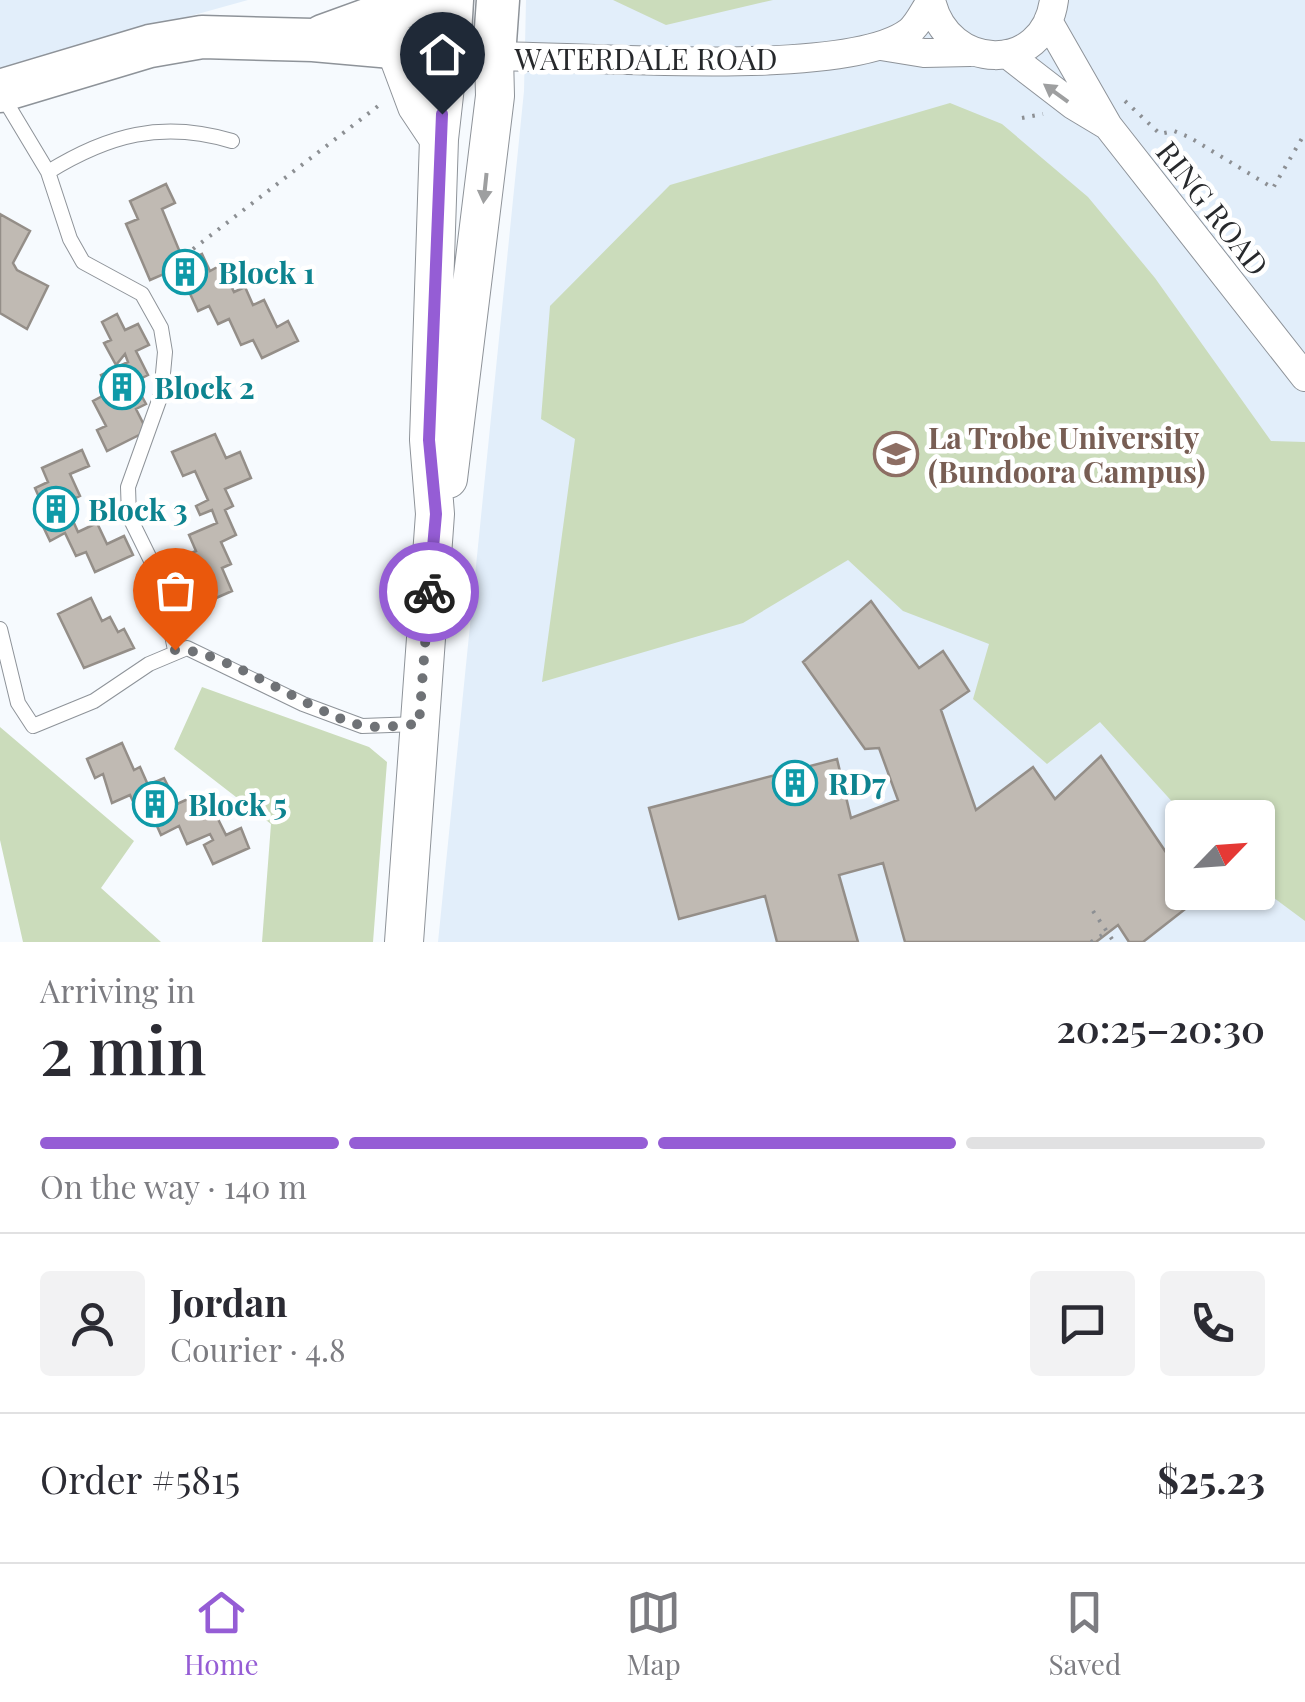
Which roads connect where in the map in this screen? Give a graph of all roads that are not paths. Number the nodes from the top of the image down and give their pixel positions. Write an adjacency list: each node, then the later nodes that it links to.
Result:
1 (422, 0): 6 (main road)
2 (452, 0): 9 (main road)
3 (498, 0): 12 (main road)
4 (931, 0): 7 (street, WATERDALE ROAD); 10 (street)
5 (1054, 8): 11 (street); 14 (street, RING ROAD)
6 (313, 40): 8 (main road, WATERDALE ROAD); 13 (main road, WATERDALE ROAD)
7 (880, 46): 10 (street, WATERDALE ROAD); 12 (street, WATERDALE ROAD)
8 (396, 47): 9 (main road, WATERDALE ROAD); 15 (main road)
9 (449, 51): 12 (main road, WATERDALE ROAD); 15 (main road)
10 (970, 52): 11 (street, WATERDALE ROAD)
11 (1007, 54): 14 (street, RING ROAD, one-way to 11)
12 (494, 56): 19 (main road, one-way to 19)
13 (0, 91): 17 (lane)
14 (1082, 98): 18 (street, RING ROAD)
15 (439, 139): 19 (main road)
16 (232, 142): 17 (lane)
17 (48, 172): 21 (lane)
18 (1305, 377)
19 (436, 514): 22 (main road)
20 (0, 629): 21 (lane)
21 (175, 650): 22 (lane)
22 (419, 724): 23 (main road)
23 (404, 942)

